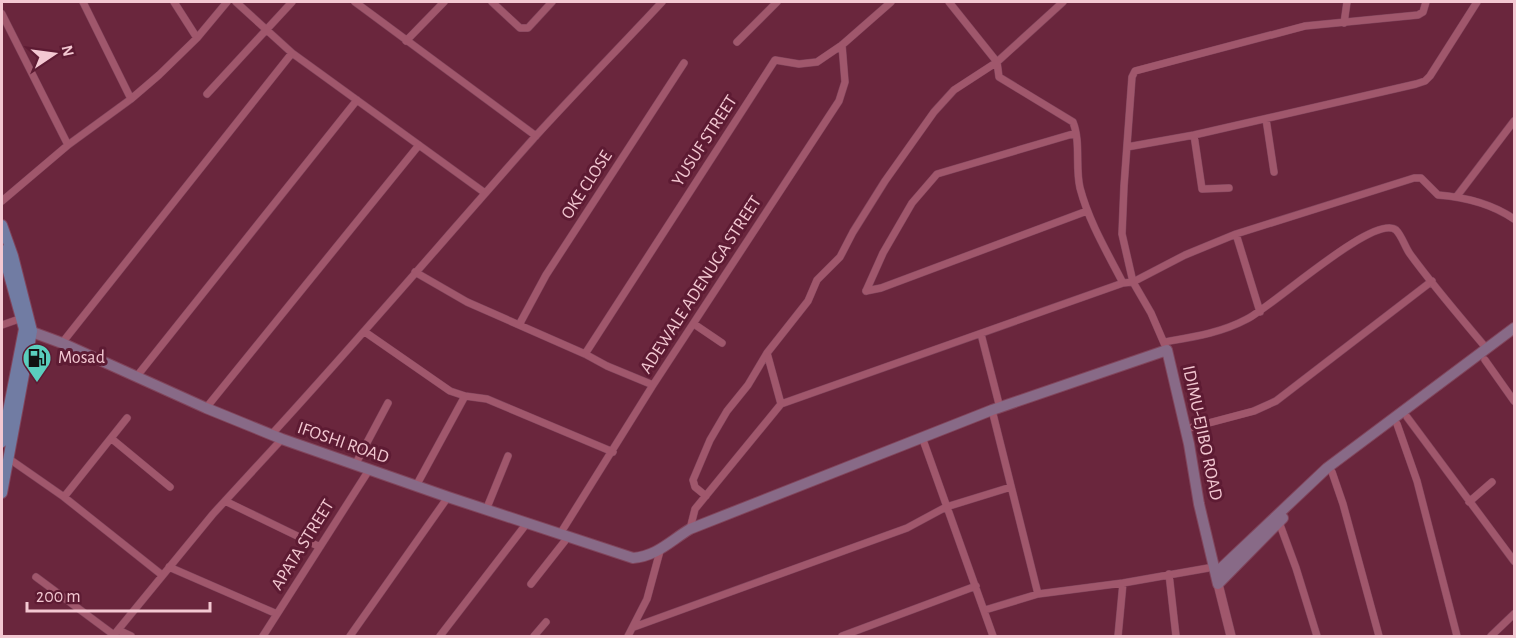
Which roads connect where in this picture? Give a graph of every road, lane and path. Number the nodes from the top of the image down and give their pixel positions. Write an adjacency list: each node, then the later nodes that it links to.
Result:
1 (83, 2): 29 (street)
2 (174, 2): 21 (street)
3 (227, 2): 21 (street)
4 (236, 2): 20 (street)
5 (292, 2): 20 (street)
6 (355, 2): 22 (street)
7 (444, 2): 22 (street)
8 (492, 2): 9 (street)
9 (552, 2)
10 (662, 2): 35 (street)
11 (777, 2): 23 (street)
12 (891, 2): 24 (street, YUSUF STREET)
13 (949, 2): 26 (street)
14 (1063, 2): 26 (street)
15 (1347, 2): 19 (street)
16 (1426, 2): 19 (street)
17 (1477, 2): 31 (street)
18 (2, 14): 36 (street)
19 (1344, 23): 38 (street)
20 (267, 30): 25 (street); 28 (street)
21 (197, 38): 29 (street)
22 (406, 41): 35 (street)
23 (737, 42)
24 (842, 45): 54 (street, ADEWALE ADENUGA STREET); 66 (street, YUSUF STREET)
25 (292, 53): 30 (street); 62 (street)
26 (997, 62): 33 (street); 65 (street)
27 (684, 63): 56 (street, OKE CLOSE)
28 (207, 94)
29 (131, 99): 36 (street)
30 (357, 100): 37 (street); 68 (street)
31 (1266, 118): 34 (street); 39 (street)
32 (1515, 121): 42 (street)
33 (1076, 133): 44 (street); 44 (street)
34 (1194, 135): 38 (street); 40 (street)
35 (536, 136): 41 (street)
36 (68, 145): 43 (street)
37 (418, 145): 41 (street); 74 (street)
38 (1127, 147): 51 (street)
39 (1274, 172)
40 (1229, 188)
41 (485, 193): 49 (street)
42 (1457, 196): 45 (street); 47 (street)
43 (2, 201)
44 (1087, 211): 52 (street)
45 (1515, 219)
46 (2, 225): 48 (main road)
47 (1236, 234): 51 (street); 53 (street)
48 (4, 251): 57 (main road); 57 (main road)
49 (415, 272): 56 (street); 59 (street)
50 (1432, 281): 53 (street); 67 (street); 79 (street)
51 (1132, 282): 52 (street); 64 (street)
52 (1123, 283): 60 (street)
53 (1260, 312): 64 (street)
54 (694, 324): 63 (street); 69 (street, ADEWALE ADENUGA STREET)
55 (2, 325): 57 (street)
56 (519, 325): 66 (street)
57 (26, 326): 62 (main road, IFOSHI ROAD); 85 (main road); 88 (main road)
58 (1515, 328): 67 (main road)
59 (365, 332): 70 (street); 81 (street)
60 (981, 334): 73 (street); 75 (street)
61 (1515, 337): 67 (main road)
62 (62, 342): 68 (main road, IFOSHI ROAD)
63 (722, 343)
64 (1166, 346): 75 (main road, IDIMU-EJIBO ROAD); 79 (main road, IDIMU-EJIBO ROAD)
65 (767, 353): 73 (street); 98 (street)
66 (585, 354): 69 (street)
67 (1486, 355): 71 (street); 76 (main road); 80 (main road)
68 (137, 376): 74 (main road, IFOSHI ROAD)
69 (653, 385): 86 (street, ADEWALE ADENUGA STREET)
70 (465, 396): 86 (street); 94 (street)
71 (1515, 401)
72 (388, 403): 89 (street)
73 (781, 404): 98 (street)
74 (206, 408): 81 (main road, IFOSHI ROAD)
75 (996, 409): 82 (main road, IDIMU-EJIBO ROAD); 96 (street)
76 (1407, 417): 78 (main road); 102 (street)
77 (128, 418): 83 (street)
78 (1397, 424): 80 (main road); 140 (street)
79 (1186, 429): 115 (main road, IDIMU-EJIBO ROAD)
80 (1379, 432): 91 (main road); 92 (main road)
81 (271, 435): 84 (main road, IFOSHI ROAD)
82 (922, 437): 103 (street); 107 (main road, IDIMU-EJIBO ROAD)
83 (112, 439): 95 (street); 99 (street)
84 (282, 439): 89 (main road, IFOSHI ROAD); 101 (street)
85 (2, 442)
86 (613, 452): 108 (street, ADEWALE ADENUGA STREET)
87 (508, 456): 104 (street)
88 (8, 458): 97 (main road); 99 (street)
89 (355, 465): 90 (main road, IFOSHI ROAD)
90 (369, 470): 94 (main road, IFOSHI ROAD); 109 (street, APATA STREET)
91 (1332, 472): 92 (main road); 139 (street)
92 (1319, 480): 105 (main road); 115 (main road)
93 (1492, 482): 102 (street)
94 (416, 486): 100 (main road, IFOSHI ROAD)
95 (170, 487)
96 (1011, 487): 103 (street); 120 (street)
97 (2, 493)
98 (706, 496): 107 (street)
99 (64, 497): 114 (street)
100 (448, 497): 104 (main road, IFOSHI ROAD); 129 (street)
101 (225, 501): 109 (street); 112 (street)
102 (1469, 502): 111 (street)
103 (946, 507): 119 (street); 125 (street)
104 (486, 510): 106 (main road, IFOSHI ROAD)
105 (1279, 522): 115 (main road); 138 (street)
106 (527, 523): 108 (main road, IFOSHI ROAD); 130 (street)
107 (690, 529): 110 (main road, IDIMU-EJIBO ROAD)
108 (564, 536): 110 (main road, IFOSHI ROAD); 118 (street, ADEWALE ADENUGA STREET)
109 (320, 547): 123 (street, APATA STREET)
110 (660, 551): 125 (street)
111 (1515, 561)
112 (169, 567): 114 (street); 123 (street)
113 (1169, 574): 115 (street); 117 (street); 136 (street)
114 (162, 575): 126 (street)
115 (1216, 575): 137 (street)
116 (36, 577): 126 (street)
117 (1122, 583): 120 (street); 135 (street)
118 (531, 584)
119 (976, 586): 121 (street); 133 (street)
120 (1038, 594): 121 (street)
121 (985, 610): 134 (street)
122 (1515, 614): 141 (street)
123 (277, 615): 128 (street, APATA STREET)
124 (546, 622): 131 (street)
125 (634, 627): 132 (street)
126 (115, 634): 127 (street)
127 (131, 636)
128 (263, 636)
129 (350, 636)
130 (440, 636)
131 (534, 636)
132 (628, 636)
133 (842, 636)
134 (993, 636)
135 (1118, 636)
136 (1176, 636)
137 (1231, 636)
138 (1317, 636)
139 (1379, 636)
140 (1457, 636)
141 (1491, 636)

